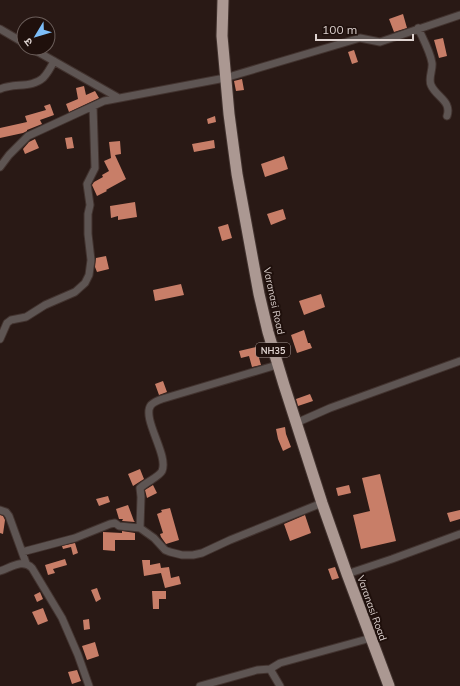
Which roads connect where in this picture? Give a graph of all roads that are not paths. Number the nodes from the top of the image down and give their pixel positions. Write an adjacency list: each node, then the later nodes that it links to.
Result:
1 (222, 0): 8 (highway, Varanasi Road / NH35)
2 (460, 15): 3 (street)
3 (418, 28): 8 (street); 12 (street)
4 (0, 29): 5 (street)
5 (16, 38)
6 (45, 56): 7 (street)
7 (54, 61): 9 (street); 10 (street)
8 (225, 78): 10 (street); 16 (highway, Varanasi Road / NH35)
9 (0, 89)
10 (117, 97): 11 (street)
11 (93, 106): 13 (street); 14 (street)
12 (447, 116)
13 (0, 167)
14 (0, 339)
15 (460, 361): 17 (street)
16 (278, 365): 17 (highway, Varanasi Road / NH35); 20 (street)
17 (296, 423): 18 (highway, Varanasi Road / NH35)
18 (322, 503): 20 (street); 25 (highway, Varanasi Road / NH35)
19 (0, 510): 22 (street)
20 (140, 528): 22 (street)
21 (460, 534): 25 (street)
22 (22, 552): 23 (street)
23 (26, 563): 24 (street); 28 (street)
24 (0, 571)
25 (347, 574): 26 (highway, Varanasi Road / NH35)
26 (371, 638): 27 (street); 31 (highway, Varanasi Road / NH35)
27 (270, 669): 29 (street); 30 (street)
28 (89, 686)
29 (200, 686)
30 (280, 686)
31 (389, 686)

